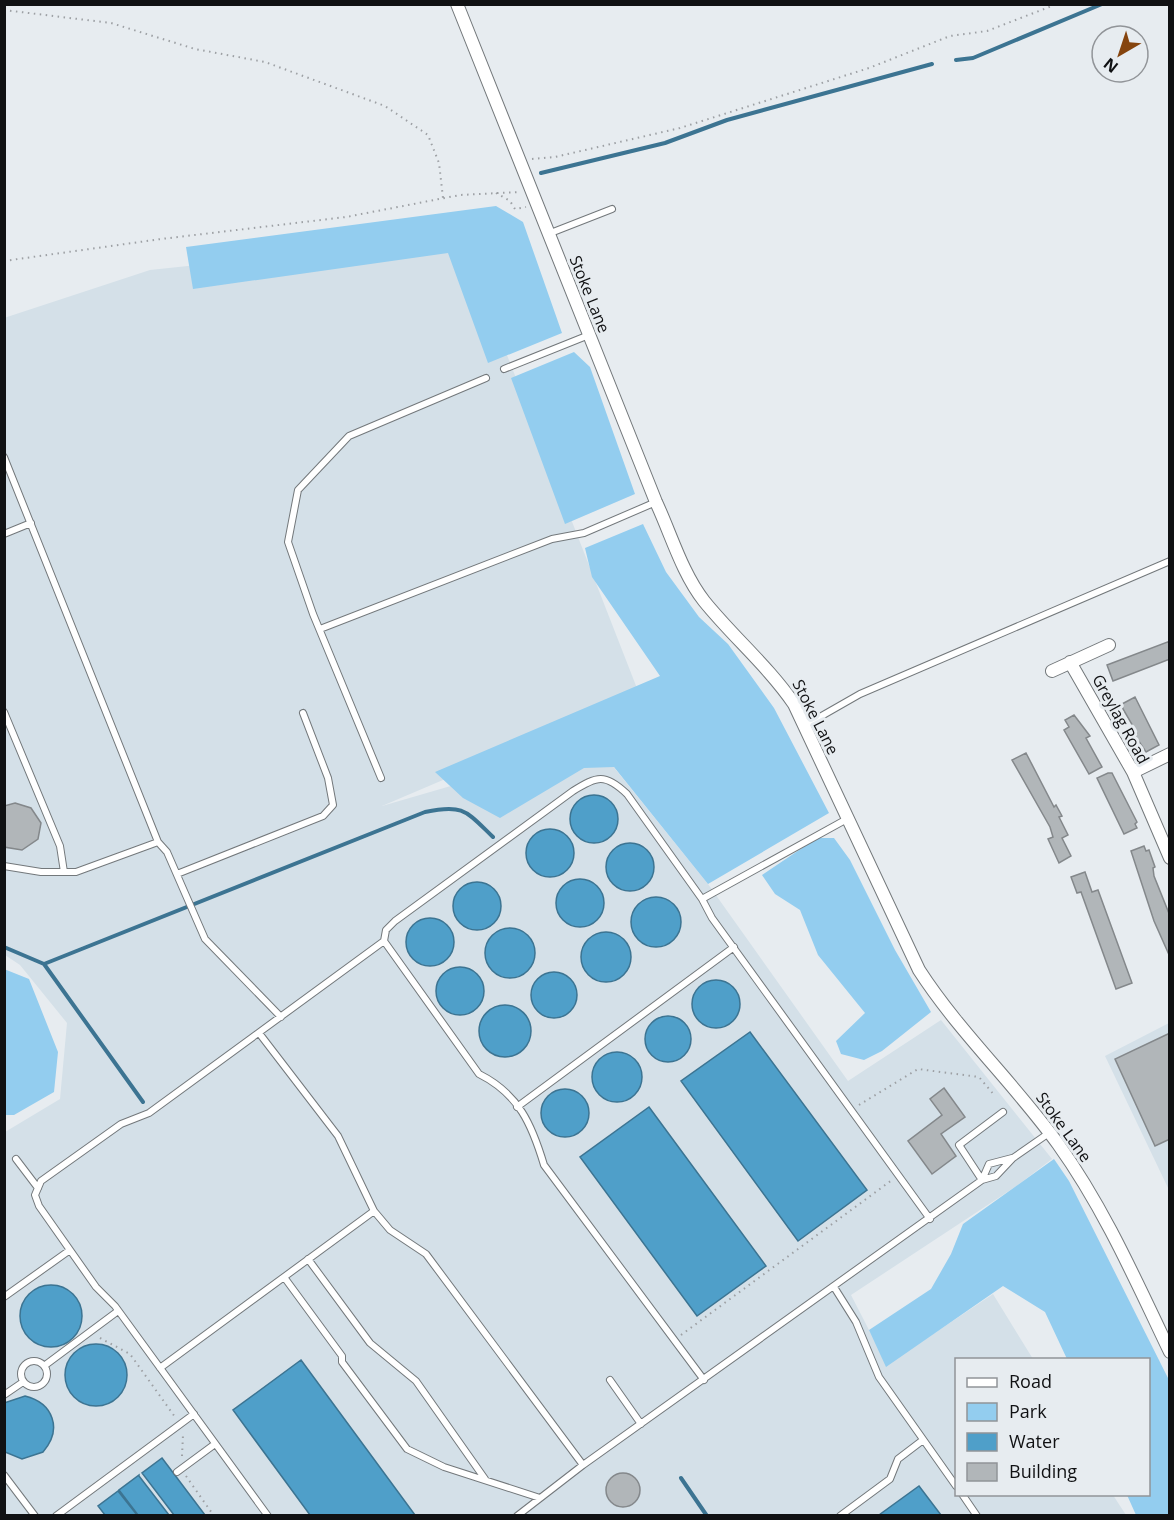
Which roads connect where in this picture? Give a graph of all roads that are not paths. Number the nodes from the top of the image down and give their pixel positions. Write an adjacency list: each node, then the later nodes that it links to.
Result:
1 (457, 4): 3 (street, Stoke Lane)
2 (612, 209): 3 (lane)
3 (548, 234): 4 (street, Stoke Lane)
4 (589, 335): 5 (lane); 8 (street, Stoke Lane)
5 (504, 369)
6 (486, 378): 12 (lane)
7 (4, 457): 9 (lane)
8 (656, 502): 12 (lane); 18 (street, Stoke Lane)
9 (31, 523): 10 (lane); 23 (lane)
10 (4, 534)
11 (1170, 561): 18 (lane)
12 (320, 629): 21 (lane)
13 (1109, 645): 14 (street, Greylag Road)
14 (1070, 662): 15 (street, Greylag Road); 20 (street, Greylag Road)
15 (1052, 670)
16 (4, 712): 26 (lane)
17 (303, 713): 27 (lane)
18 (804, 726): 22 (street, Stoke Lane)
19 (1170, 754): 20 (street)
20 (1132, 772): 24 (street, Greylag Road)
21 (381, 778)
22 (847, 819): 28 (lane); 35 (street, Stoke Lane)
23 (158, 842): 26 (lane); 27 (lane)
24 (1170, 858)
25 (4, 866): 26 (lane)
26 (64, 872)
27 (177, 874): 31 (lane)
28 (702, 899): 29 (lane); 30 (lane)
29 (384, 941): 31 (lane); 33 (lane)
30 (734, 947): 33 (lane); 41 (lane)
31 (281, 1017): 32 (lane)
32 (260, 1033): 39 (lane); 40 (lane)
33 (517, 1107): 52 (lane)
34 (1003, 1112): 38 (lane)
35 (1049, 1132): 36 (lane); 48 (street, Stoke Lane)
36 (1013, 1158): 38 (lane); 38 (lane)
37 (16, 1159): 39 (lane)
38 (982, 1180): 41 (lane)
39 (38, 1188): 42 (lane)
40 (374, 1211): 43 (lane); 59 (lane)
41 (930, 1219): 45 (lane)
42 (70, 1250): 46 (lane); 47 (lane)
43 (308, 1259): 44 (lane); 62 (lane)
44 (284, 1277): 50 (lane); 62 (lane)
45 (834, 1287): 52 (lane); 57 (lane)
46 (4, 1297)
47 (118, 1311): 49 (lane); 50 (lane)
48 (1170, 1352)
49 (44, 1366): 53 (lane); 53 (lane)
50 (160, 1368): 55 (lane)
51 (610, 1380): 56 (lane)
52 (704, 1380): 56 (lane)
53 (23, 1382): 54 (lane)
54 (4, 1395)
55 (194, 1414): 58 (lane); 67 (lane)
56 (642, 1424): 59 (lane)
57 (923, 1440): 63 (lane); 70 (lane)
58 (215, 1444): 60 (lane); 68 (lane)
59 (584, 1465): 65 (lane)
60 (179, 1470)
61 (4, 1474): 66 (lane)
62 (485, 1479): 65 (lane)
63 (955, 1483)
64 (963, 1496): 71 (lane)
65 (540, 1498): 69 (lane)
66 (35, 1515)
67 (56, 1515)
68 (268, 1515)
69 (517, 1515)
70 (840, 1515)
71 (977, 1515)

